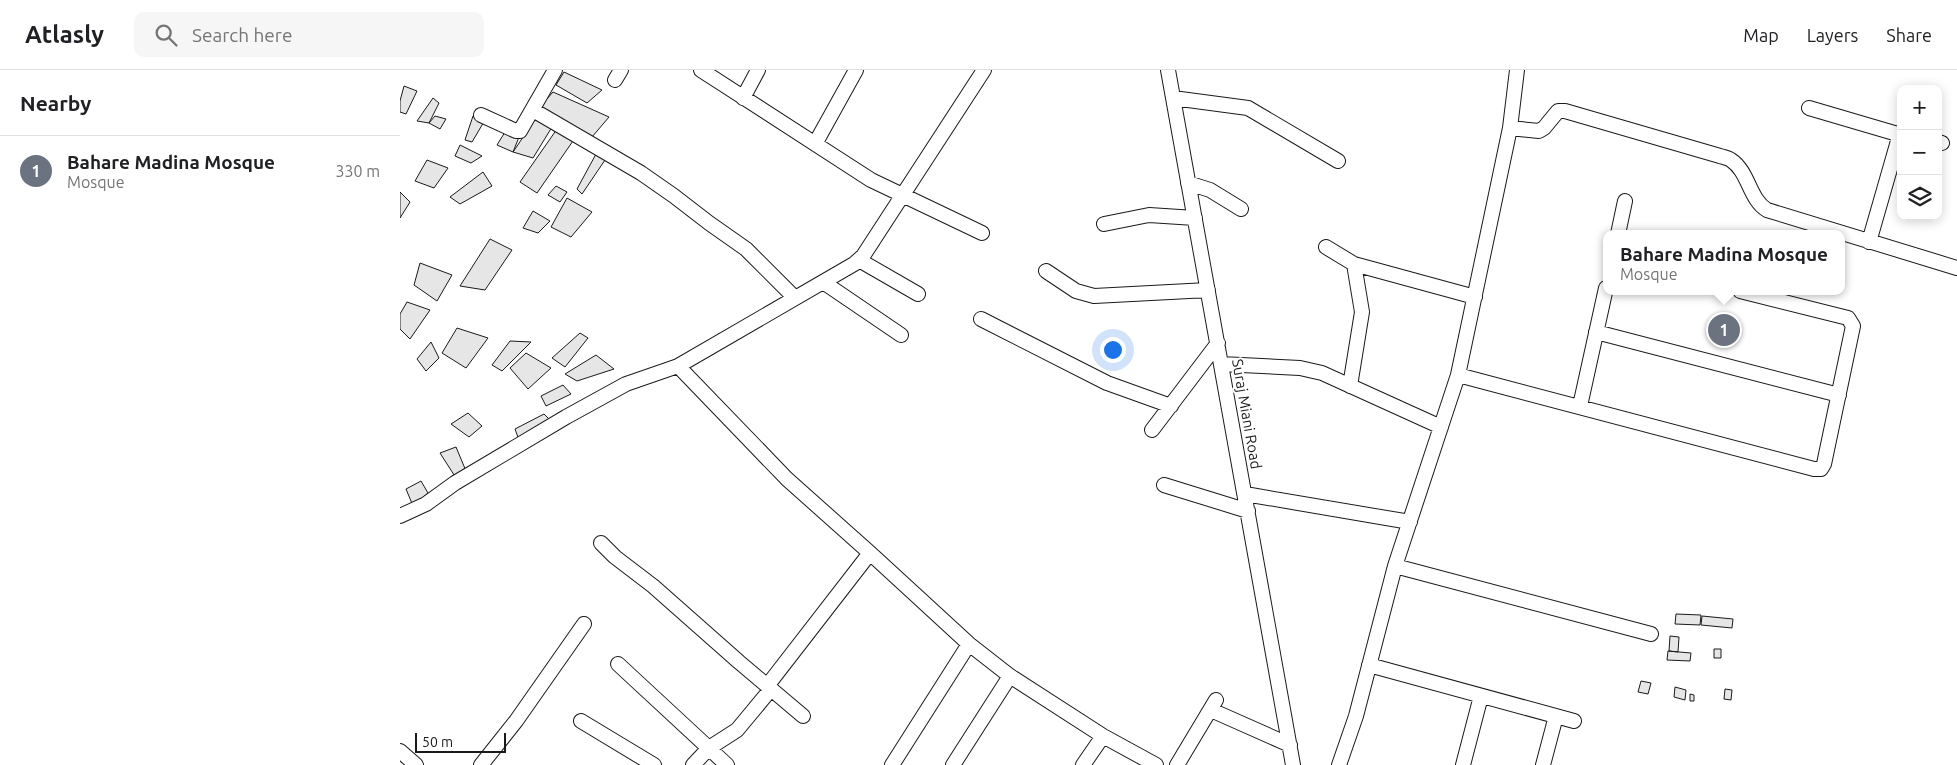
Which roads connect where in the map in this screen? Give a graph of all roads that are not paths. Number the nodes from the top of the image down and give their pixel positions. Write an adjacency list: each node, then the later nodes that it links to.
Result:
1 (555, 70): 11 (street)
2 (701, 70): 8 (street)
3 (758, 70): 8 (street)
4 (856, 70): 15 (street)
5 (984, 70): 19 (street)
6 (1168, 70): 9 (street, Suraj Miani Road)
7 (1517, 70): 13 (street)
8 (743, 98): 15 (street)
9 (1173, 98): 17 (street); 18 (street, Suraj Miani Road)
10 (1809, 108): 14 (street)
11 (533, 110): 12 (street); 40 (street)
12 (481, 115)
13 (1510, 128): 25 (street); 39 (street)
14 (1897, 134)
15 (815, 144): 19 (street)
16 (1897, 146): 28 (street)
17 (1338, 161)
18 (1188, 182): 21 (street); 22 (street, Suraj Miani Road)
19 (903, 195): 26 (street); 30 (street)
20 (1625, 201): 24 (street)
21 (1241, 209)
22 (1195, 218): 23 (street); 35 (street, Suraj Miani Road)
23 (1104, 224)
24 (1619, 230)
25 (1831, 230)
26 (982, 233)
27 (1845, 234): 28 (street)
28 (1870, 242): 32 (street)
29 (1326, 247): 31 (street)
30 (859, 260): 34 (street); 36 (street)
31 (1354, 264): 39 (street); 48 (street)
32 (1957, 268)
33 (1046, 271): 35 (street)
34 (823, 282): 40 (street); 43 (street)
35 (1208, 290): 44 (street, Suraj Miani Road)
36 (918, 294)
37 (1604, 295): 42 (street)
38 (1756, 295): 49 (street)
39 (1475, 297): 47 (street)
40 (794, 298): 46 (street)
41 (982, 319): 50 (street)
42 (1596, 332): 49 (street); 51 (street)
43 (901, 336)
44 (1218, 343): 45 (street, Suraj Miani Road); 50 (street)
45 (1222, 364): 48 (street); 55 (street, Suraj Miani Road)
46 (678, 366): 57 (street); 60 (street)
47 (1458, 375): 51 (street); 52 (street)
48 (1350, 386): 52 (street)
49 (1839, 395): 51 (street)
50 (1170, 406): 53 (street)
51 (1580, 406)
52 (1441, 427): 58 (street)
53 (1152, 430)
54 (1164, 485): 56 (street)
55 (1245, 494): 56 (street, Suraj Miani Road); 58 (street)
56 (1248, 511): 75 (street, Suraj Miani Road)
57 (400, 516)
58 (1410, 522): 61 (street)
59 (601, 543): 68 (street)
60 (870, 552): 64 (street); 68 (street)
61 (1396, 566): 63 (street); 66 (street)
62 (584, 624): 79 (street)
63 (1651, 634)
64 (969, 644): 67 (street); 83 (street)
65 (618, 664): 76 (street)
66 (1369, 665): 69 (street); 89 (street)
67 (1010, 676): 74 (street); 84 (street)
68 (769, 688): 70 (street); 76 (street)
69 (1481, 696): 71 (street); 90 (street)
70 (803, 716)
71 (1556, 716): 73 (street); 91 (street)
72 (581, 721): 80 (street)
73 (1574, 721)
74 (1103, 736): 85 (street); 86 (street)
75 (1290, 745): 87 (street); 88 (street, Suraj Miani Road)
76 (709, 748): 81 (street); 82 (street)
77 (400, 751): 78 (street)
78 (416, 765)
79 (481, 765)
80 (654, 765)
81 (693, 765)
82 (727, 765)
83 (892, 765)
84 (953, 765)
85 (1083, 765)
86 (1156, 765)
87 (1177, 765)
88 (1293, 765)
89 (1339, 765)
90 (1463, 765)
91 (1543, 765)

